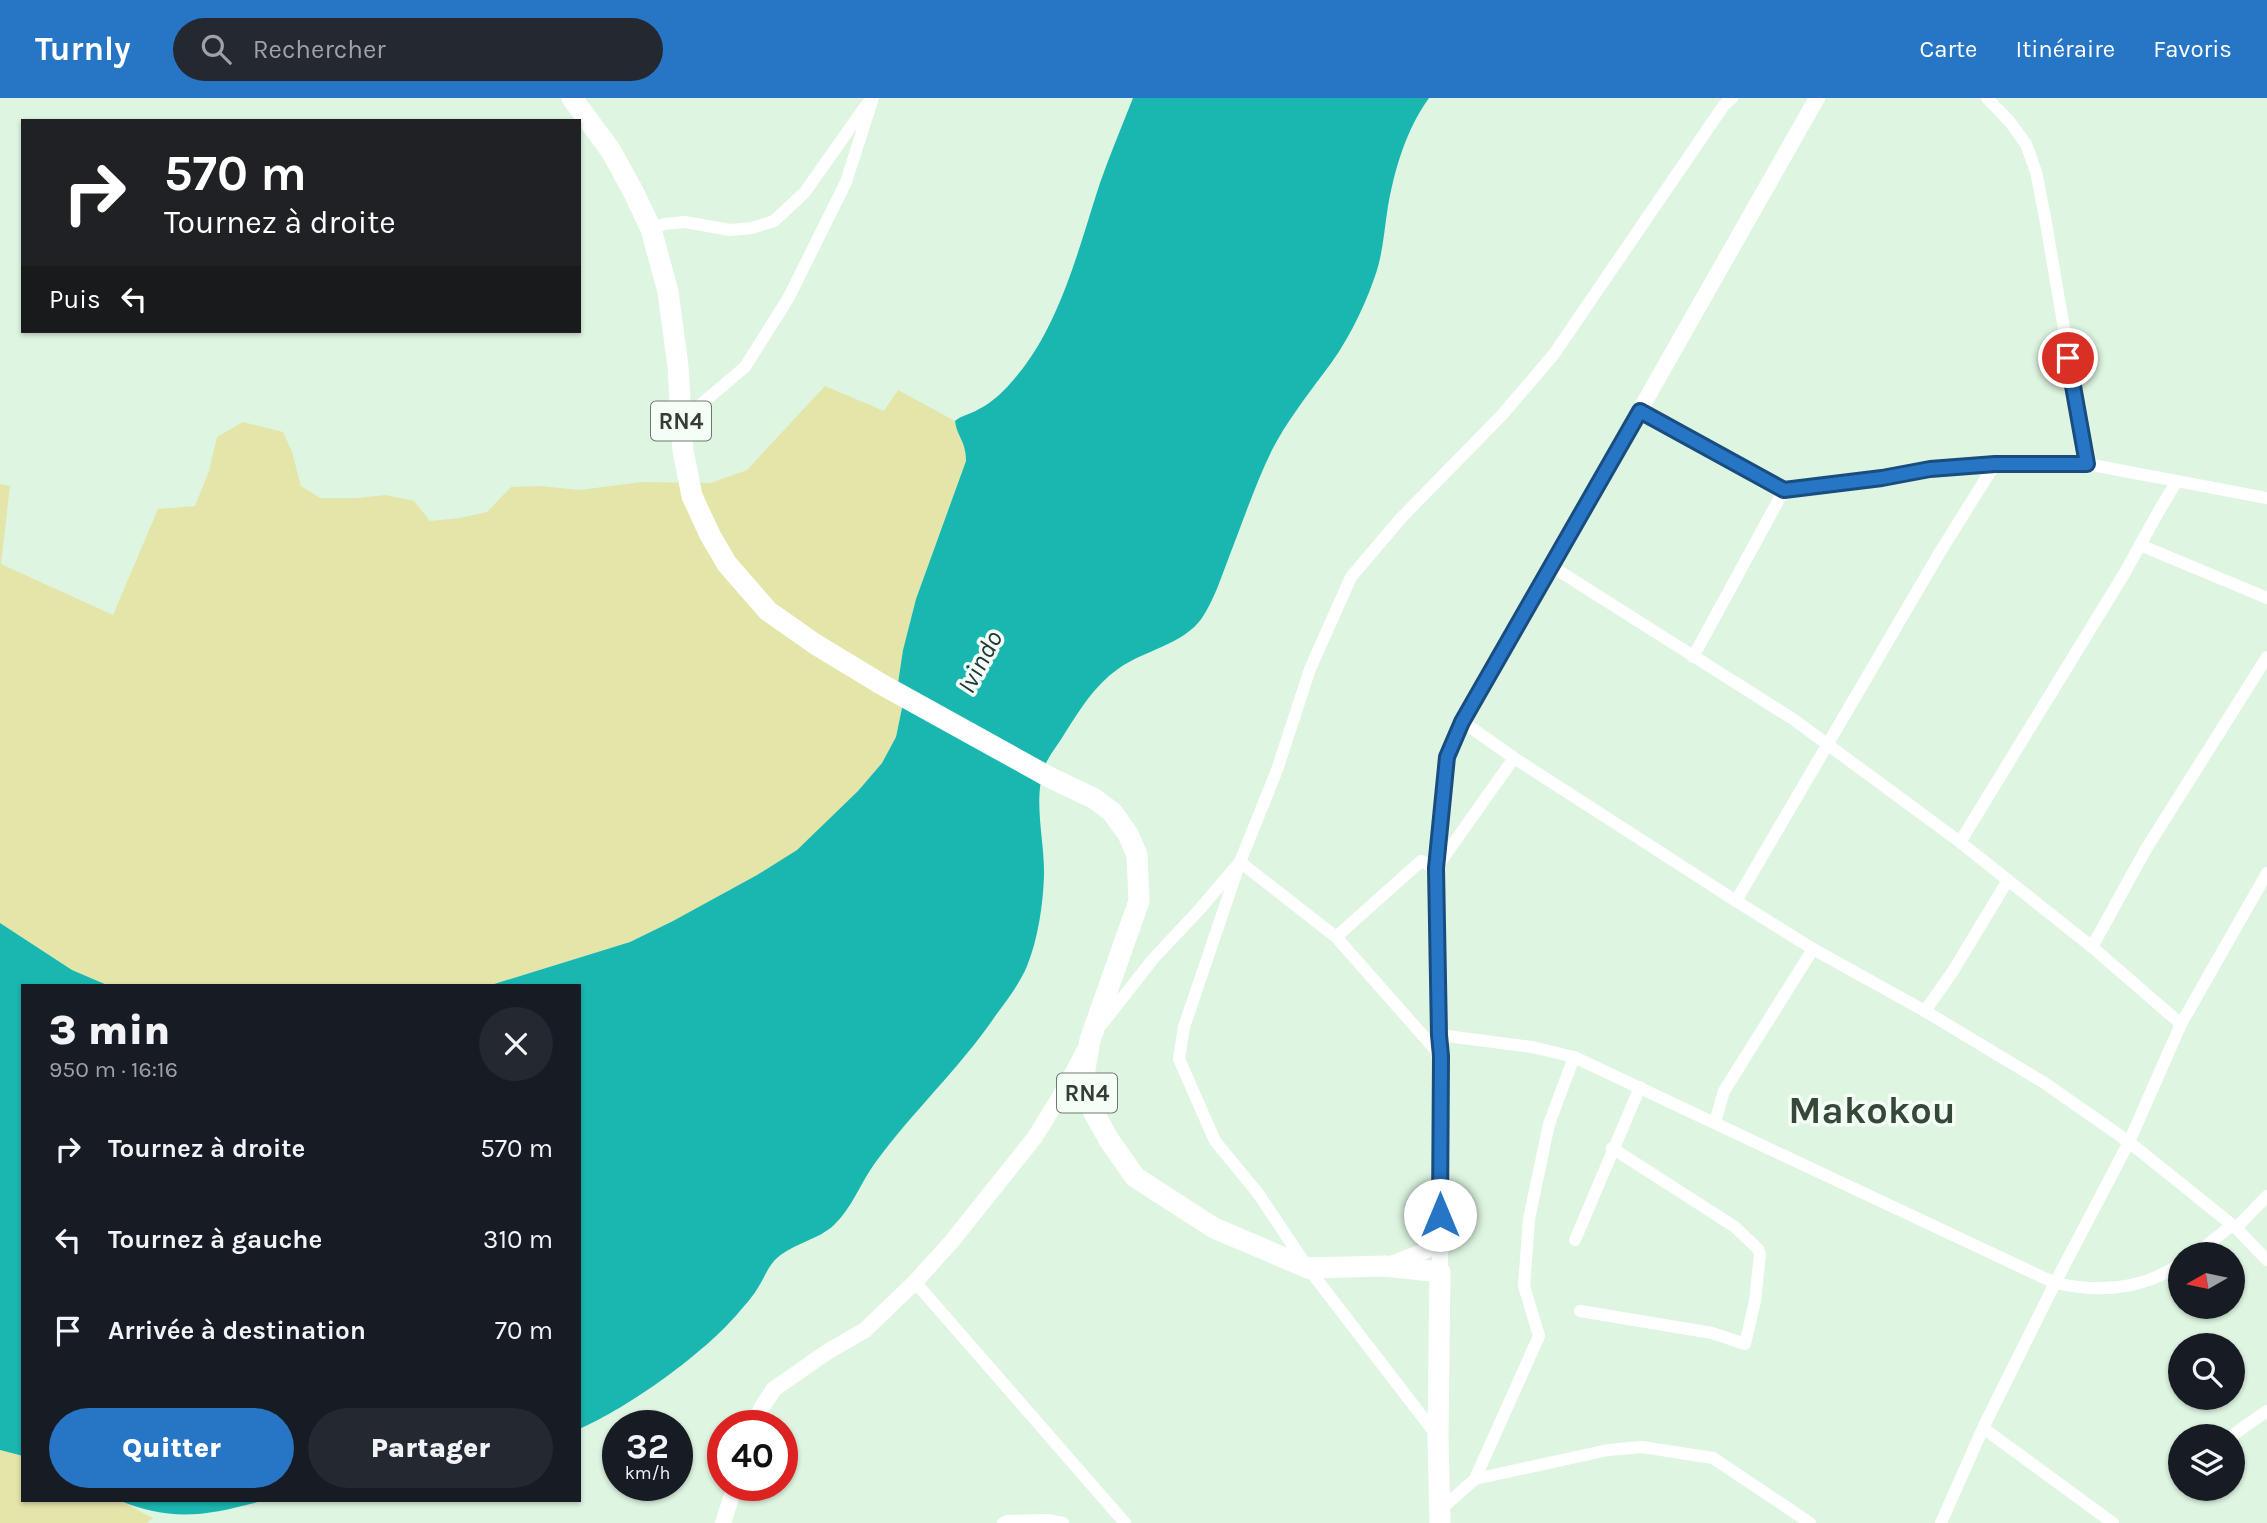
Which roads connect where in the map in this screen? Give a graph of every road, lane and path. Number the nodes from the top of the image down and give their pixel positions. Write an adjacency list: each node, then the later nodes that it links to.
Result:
1 (572, 98): 6 (highway, RN4)
2 (872, 98): 6 (street); 8 (street)
3 (1732, 98): 23 (street)
4 (1817, 98): 7 (street)
5 (1987, 98): 10 (street)
6 (651, 229): 8 (highway, RN4)
7 (1640, 411): 12 (street); 15 (street)
8 (681, 421): 34 (highway, RN4)
9 (1995, 464): 10 (street); 12 (street); 20 (street)
10 (2087, 464): 11 (street)
11 (2177, 481): 13 (street); 14 (street)
12 (1784, 490): 17 (street)
13 (2267, 498)
14 (2140, 545): 16 (street); 22 (street)
15 (1550, 566): 17 (street); 19 (street)
16 (2267, 598)
17 (1693, 657): 20 (street)
18 (2267, 657): 29 (street)
19 (1462, 722): 21 (street); 24 (street)
20 (1828, 746): 22 (street); 27 (street)
21 (1514, 758): 24 (street); 27 (street)
22 (1960, 842): 26 (street)
23 (1240, 862): 28 (street); 34 (street); 48 (street)
24 (1436, 868): 28 (street); 33 (street)
25 (2267, 873): 32 (street)
26 (2008, 880): 29 (street); 31 (street)
27 (1736, 901): 30 (street)
28 (1336, 937): 35 (street)
29 (2092, 947): 32 (street)
30 (1814, 949): 31 (street); 38 (street)
31 (1925, 1011): 39 (street)
32 (2180, 1024): 39 (street)
33 (1439, 1035): 35 (street); 36 (street)
34 (1090, 1040): 48 (highway, RN4); 51 (street)
35 (1441, 1056): 44 (street)
36 (1574, 1057): 37 (street); 59 (street)
37 (1640, 1087): 38 (street); 40 (street)
38 (1715, 1122): 52 (street)
39 (2129, 1142): 42 (street); 52 (street)
40 (1612, 1148): 43 (street); 53 (street)
41 (2267, 1196): 42 (street)
42 (2234, 1227): 45 (street); 46 (street)
43 (1575, 1240)
44 (1440, 1242): 47 (street); 49 (street)
45 (2213, 1242)
46 (2267, 1260)
47 (1385, 1266): 48 (highway, RN4); 49 (highway, RN4)
48 (1308, 1268): 58 (street)
49 (1440, 1272): 58 (highway)
50 (2168, 1273): 52 (street)
51 (915, 1282): 54 (street); 65 (street)
52 (2055, 1283): 57 (street)
53 (1580, 1311)
54 (761, 1410)
55 (2267, 1411): 56 (street)
56 (2245, 1426)
57 (1983, 1428): 67 (street); 68 (street)
58 (1438, 1437): 61 (highway)
59 (1475, 1479): 61 (street); 66 (street)
60 (730, 1501): 62 (street)
61 (1440, 1517)
62 (723, 1523)
63 (1003, 1523): 64 (street)
64 (1063, 1523)
65 (1125, 1523)
66 (1810, 1523)
67 (1941, 1523)
68 (2112, 1523)

